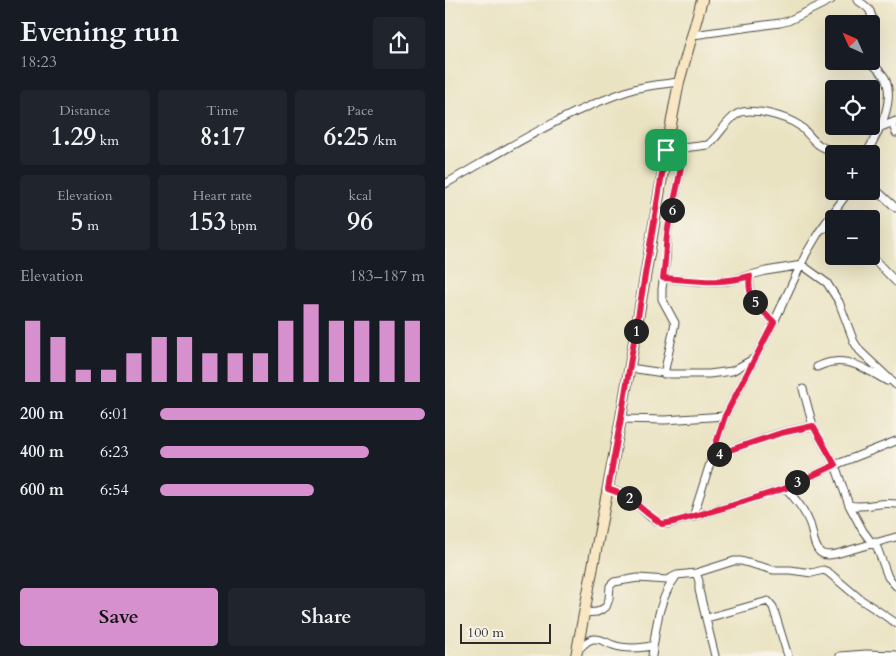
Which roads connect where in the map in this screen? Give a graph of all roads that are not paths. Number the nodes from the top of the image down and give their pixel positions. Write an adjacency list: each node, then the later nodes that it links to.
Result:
1 (701, 0): 6 (street)
2 (836, 0): 4 (street)
3 (857, 0): 5 (street)
4 (829, 1): 6 (street)
5 (871, 15)
6 (693, 35): 8 (street)
7 (879, 70): 10 (street)
8 (679, 82): 15 (street); 16 (street)
9 (894, 122): 10 (street); 11 (street)
10 (881, 128): 12 (street)
11 (896, 133)
12 (872, 145)
13 (683, 148): 14 (street); 15 (street); 25 (street)
14 (825, 148)
15 (666, 150): 30 (street)
16 (445, 184)
17 (880, 193): 18 (street)
18 (896, 208)
19 (825, 225): 21 (street)
20 (825, 228): 21 (street)
21 (821, 229): 22 (street)
22 (802, 265): 24 (street); 27 (street); 32 (street)
23 (880, 265): 26 (street)
24 (750, 276): 25 (street); 27 (street)
25 (663, 278): 31 (street)
26 (896, 282)
27 (774, 322): 28 (street)
28 (755, 358): 31 (street); 34 (street)
29 (817, 367): 32 (street)
30 (629, 368): 31 (street); 35 (street)
31 (664, 374)
32 (896, 386)
33 (803, 389): 36 (street)
34 (725, 416): 35 (street); 38 (street)
35 (621, 419): 41 (street)
36 (813, 426): 38 (street); 39 (street)
37 (896, 441): 39 (street)
38 (712, 456): 44 (street)
39 (835, 465): 40 (street); 43 (street)
40 (786, 488): 44 (street); 46 (street)
41 (608, 489): 44 (street); 50 (street)
42 (896, 504): 43 (street)
43 (849, 505): 46 (street)
44 (693, 517)
45 (896, 537): 46 (street)
46 (874, 543): 49 (street)
47 (696, 573): 48 (street); 51 (street); 52 (street)
48 (677, 576): 50 (street); 53 (street)
49 (896, 586)
50 (584, 613): 54 (street)
51 (707, 618): 57 (street); 58 (street)
52 (896, 623)
53 (653, 645): 54 (street); 56 (street)
54 (577, 653)
55 (896, 655): 59 (street)
56 (652, 656)
57 (715, 656)
58 (788, 656)
59 (840, 656)

